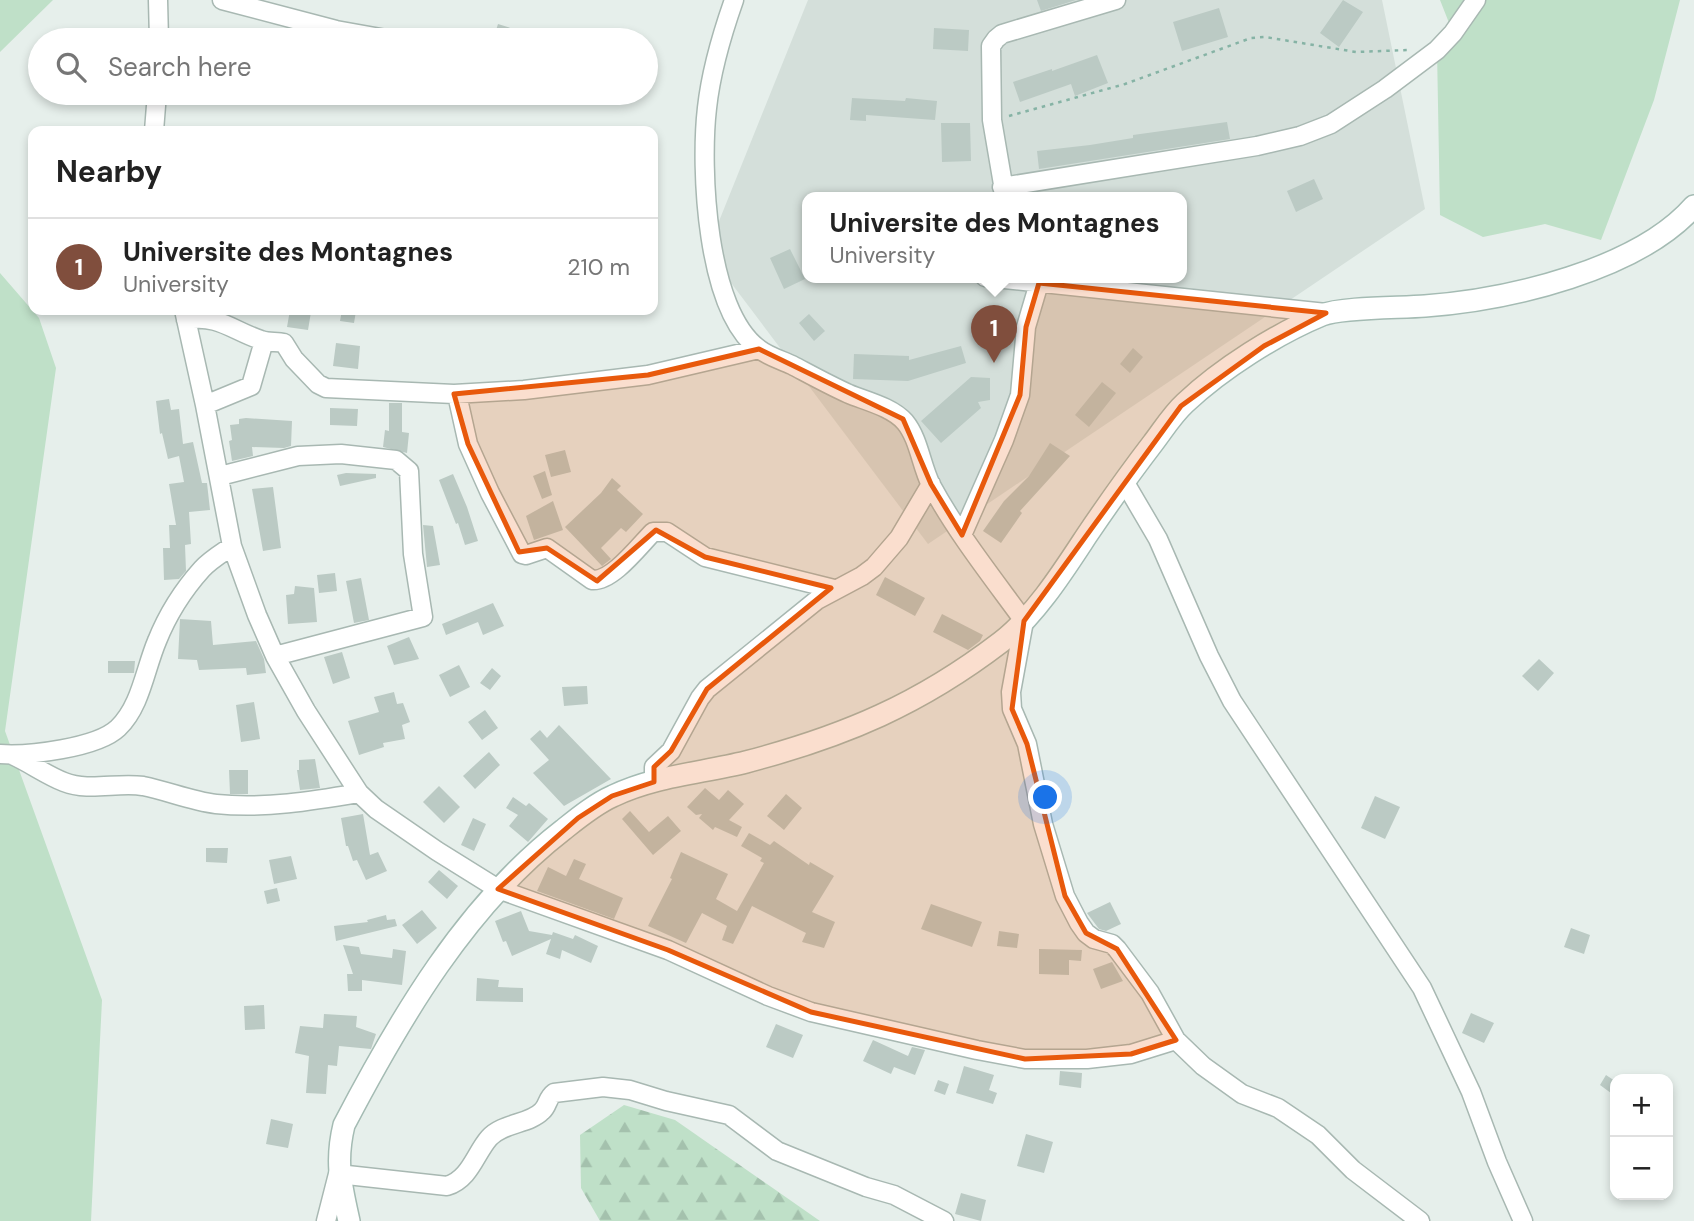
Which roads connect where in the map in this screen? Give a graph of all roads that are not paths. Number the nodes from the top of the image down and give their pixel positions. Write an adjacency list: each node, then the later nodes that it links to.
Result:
1 (158, 0): 6 (street)
2 (222, 0): 7 (street)
3 (734, 0): 17 (street)
4 (1116, 0): 10 (street)
5 (1476, 0): 10 (street)
6 (159, 28)
7 (327, 28)
8 (156, 105): 9 (street)
9 (154, 126)
10 (1003, 192)
11 (1694, 206): 14 (street)
12 (1037, 283): 23 (street)
13 (1064, 283): 14 (street)
14 (1326, 313): 21 (street)
15 (185, 315): 16 (street); 19 (street)
16 (264, 341): 18 (street); 19 (street)
17 (759, 349): 18 (street); 22 (street)
18 (454, 394): 25 (street)
19 (205, 405): 20 (street)
20 (220, 476): 24 (street); 27 (street)
21 (1124, 481): 26 (street); 38 (street)
22 (931, 484): 23 (street); 25 (street)
23 (962, 535): 26 (street)
24 (232, 546): 27 (street); 28 (street)
25 (834, 589): 29 (street)
26 (1024, 621): 29 (street); 32 (street)
27 (275, 656): 30 (street)
28 (6, 755): 30 (street)
29 (654, 782): 31 (street)
30 (359, 793): 31 (street)
31 (498, 889): 32 (street); 33 (street)
32 (1176, 1040): 37 (street)
33 (338, 1174): 34 (street); 35 (street); 36 (street)
34 (326, 1221)
35 (349, 1221)
36 (944, 1221)
37 (1420, 1221)
38 (1522, 1221)

